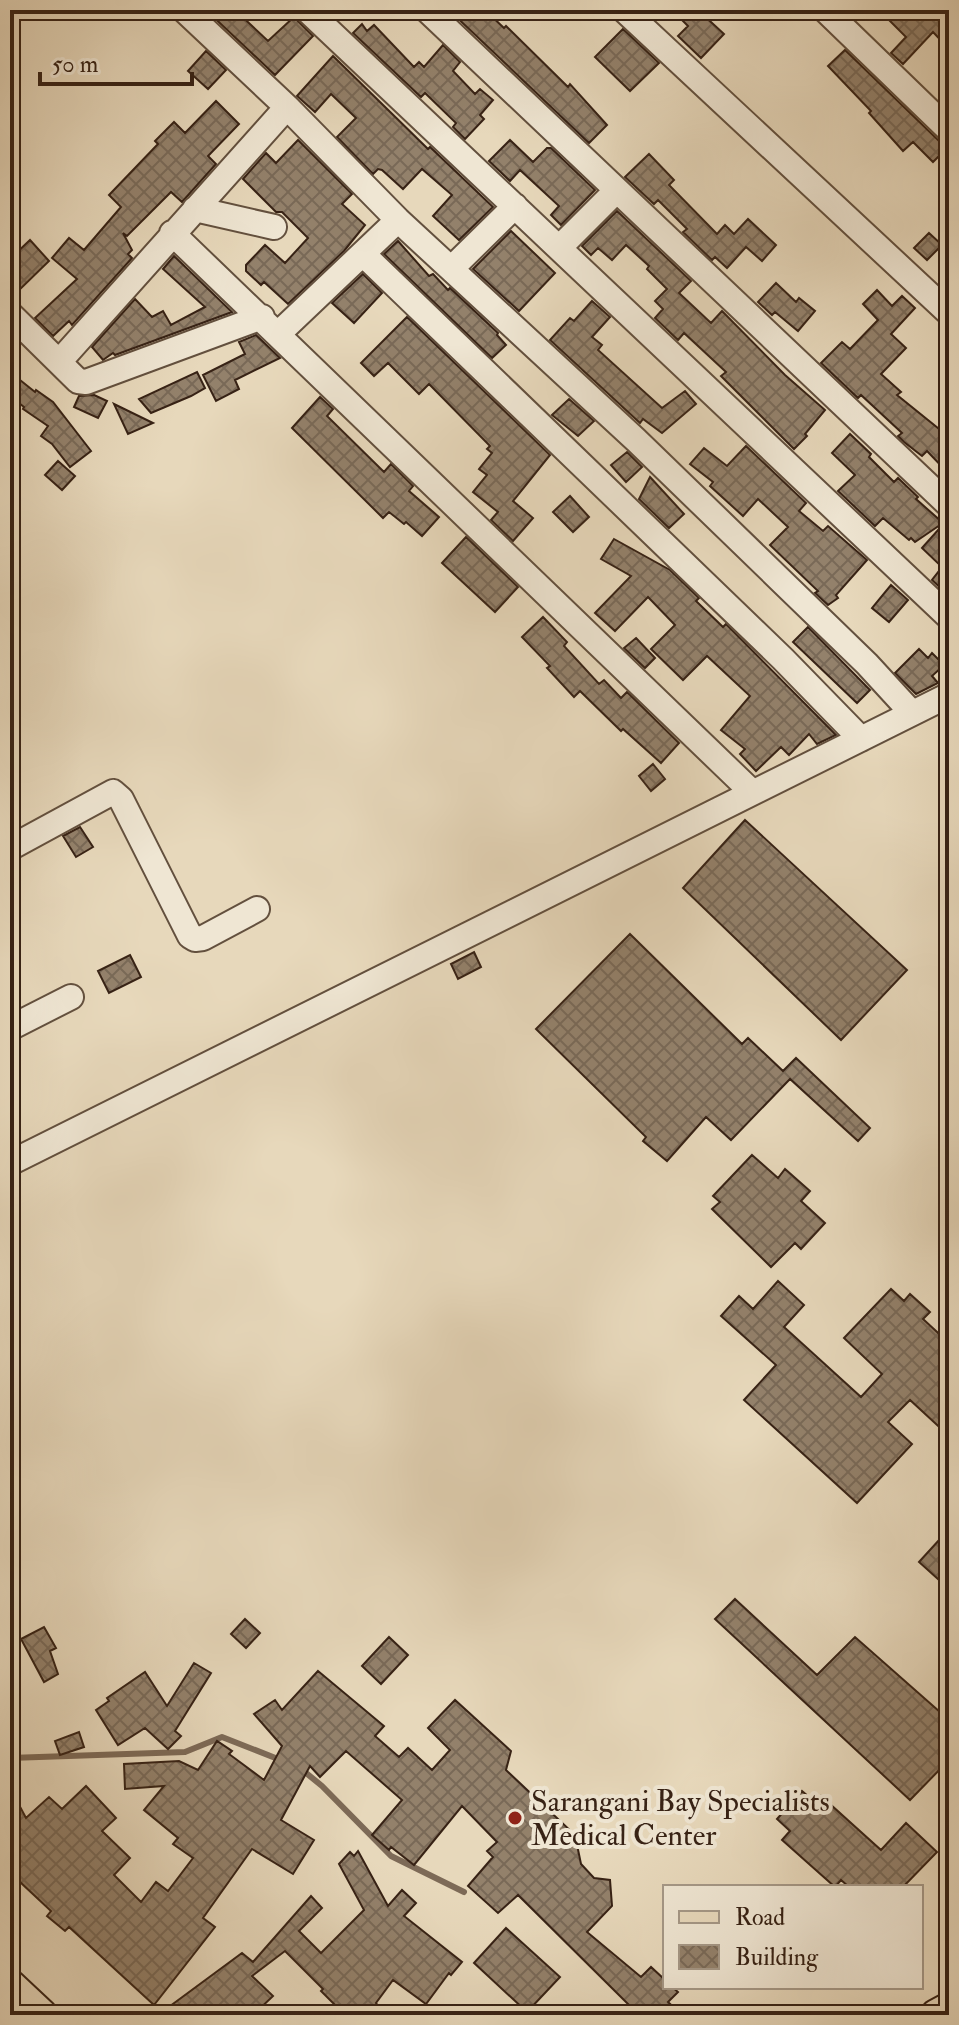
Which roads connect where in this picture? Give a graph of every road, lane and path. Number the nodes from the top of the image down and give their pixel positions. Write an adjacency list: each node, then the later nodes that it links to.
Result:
1 (184, 10): 6 (street)
2 (307, 10): 9 (street)
3 (427, 10): 8 (street)
4 (624, 10): 17 (street)
5 (825, 10): 7 (street)
6 (287, 107): 10 (street); 11 (street)
7 (949, 130)
8 (616, 191): 14 (street); 21 (street)
9 (515, 206): 14 (street); 16 (street)
10 (195, 209): 12 (street); 13 (street)
11 (398, 220): 15 (street); 16 (street)
12 (274, 227)
13 (172, 233): 19 (street); 20 (street)
14 (559, 248): 22 (street)
15 (363, 254): 19 (street); 25 (street)
16 (452, 268): 24 (street)
17 (949, 313)
18 (10, 314): 20 (street)
19 (270, 325): 20 (street); 26 (street)
20 (59, 362)
21 (949, 505)
22 (949, 617)
23 (949, 695): 24 (street)
24 (912, 713): 25 (street)
25 (861, 739): 26 (street)
26 (752, 792): 31 (street)
27 (10, 848): 28 (street)
28 (257, 909)
29 (71, 997): 30 (street)
30 (10, 1028)
31 (10, 1163)
32 (10, 1985): 34 (main road)
33 (949, 2008): 35 (main road)
34 (42, 2015)
35 (936, 2015)

